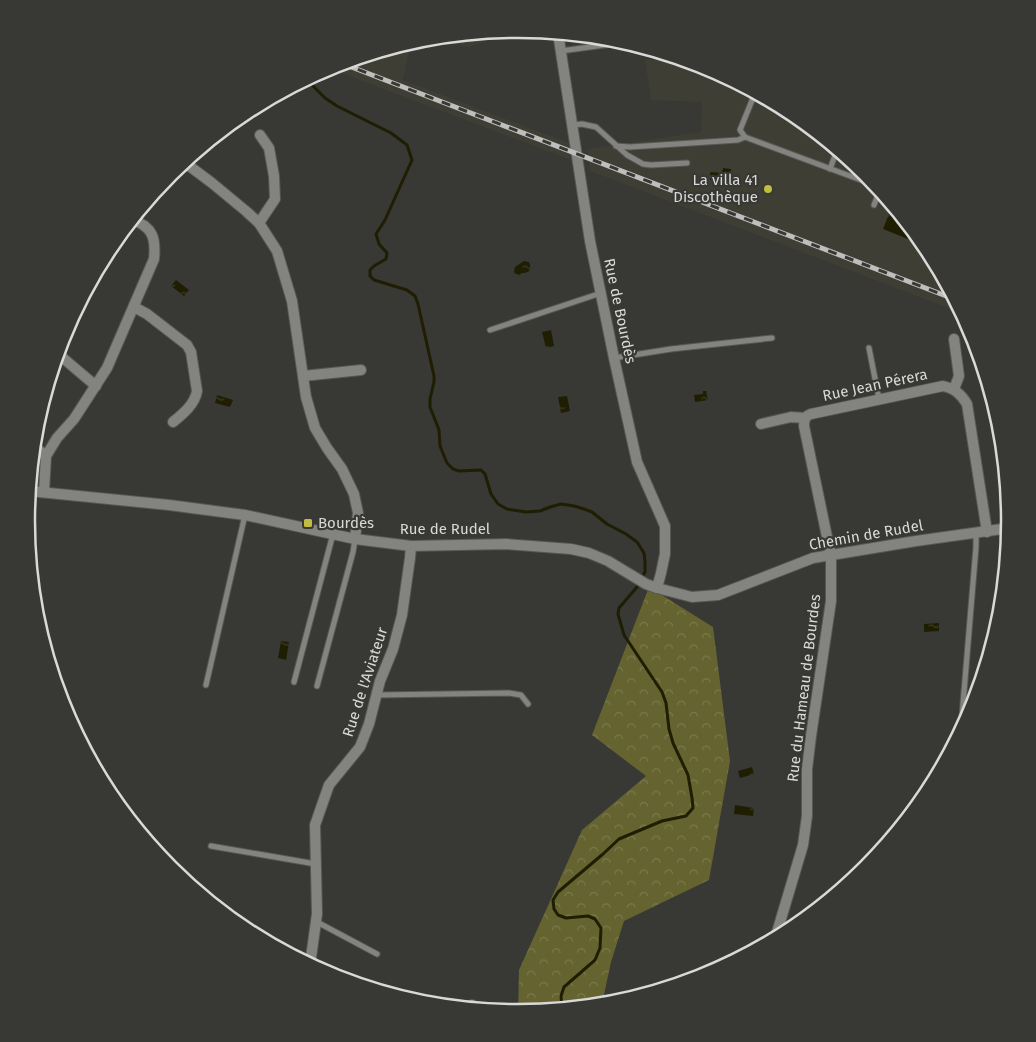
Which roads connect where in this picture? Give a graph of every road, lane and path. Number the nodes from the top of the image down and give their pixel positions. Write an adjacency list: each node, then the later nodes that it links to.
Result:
1 (559, 40): 3 (street, Rue de Bourdès)
2 (602, 45): 3 (lane)
3 (561, 51): 5 (street, Rue de Bourdès)
4 (753, 99): 7 (lane)
5 (573, 125): 8 (lane); 18 (street, Rue de Bourdès)
6 (260, 135): 17 (street)
7 (745, 137): 8 (lane); 12 (lane)
8 (616, 146): 10 (lane)
9 (835, 157): 12 (lane)
10 (687, 163)
11 (190, 167): 17 (street)
12 (830, 169): 13 (lane)
13 (861, 181)
14 (877, 198): 15 (lane)
15 (874, 205)
16 (138, 223): 19 (street)
17 (259, 224): 27 (street)
18 (602, 293): 20 (lane); 25 (street, Rue de Bourdès)
19 (134, 307): 28 (street); 32 (street)
20 (490, 330)
21 (772, 338): 25 (lane)
22 (954, 339): 29 (street)
23 (869, 348): 30 (lane)
24 (64, 358): 28 (street)
25 (614, 358): 47 (street, Rue de Bourdès)
26 (361, 370): 27 (street)
27 (303, 376): 43 (street)
28 (96, 386): 35 (street)
29 (954, 389): 30 (street, Rue Jean Pérera); 40 (street)
30 (879, 399): 31 (street, Rue Jean Pérera)
31 (805, 418): 33 (street, Rue Jean Pérera); 45 (street)
32 (173, 422)
33 (761, 424)
34 (40, 451): 35 (street)
35 (46, 456): 37 (street)
36 (36, 491): 37 (street, Rue de Rudel)
37 (44, 492): 38 (street, Rue de Rudel)
38 (246, 515): 42 (street, Rue de Rudel); 49 (lane)
39 (1001, 530): 40 (street, Chemin de Rudel)
40 (987, 532): 41 (street, Chemin de Rudel)
41 (976, 533): 45 (street, Chemin de Rudel); 53 (lane)
42 (333, 534): 43 (street, Rue de Rudel); 48 (lane)
43 (355, 539): 44 (street, Rue de Rudel); 50 (lane)
44 (411, 546): 46 (street, Rue de Rudel); 51 (street, Rue de l'Aviateur)
45 (831, 556): 47 (street, Chemin de Rudel); 57 (street, Rue du Hameau de Bourdes)
46 (646, 584): 47 (street, Chemin de Rudel)
47 (657, 588)
48 (294, 682)
49 (206, 685)
50 (317, 686)
51 (376, 695): 52 (lane); 55 (street, Rue de l'Aviateur)
52 (528, 704)
53 (963, 709)
54 (211, 846): 55 (lane)
55 (317, 864): 56 (street, Rue de l'Aviateur)
56 (316, 921): 58 (lane); 59 (street, Rue de l'Aviateur)
57 (778, 928)
58 (377, 954)
59 (311, 957)

